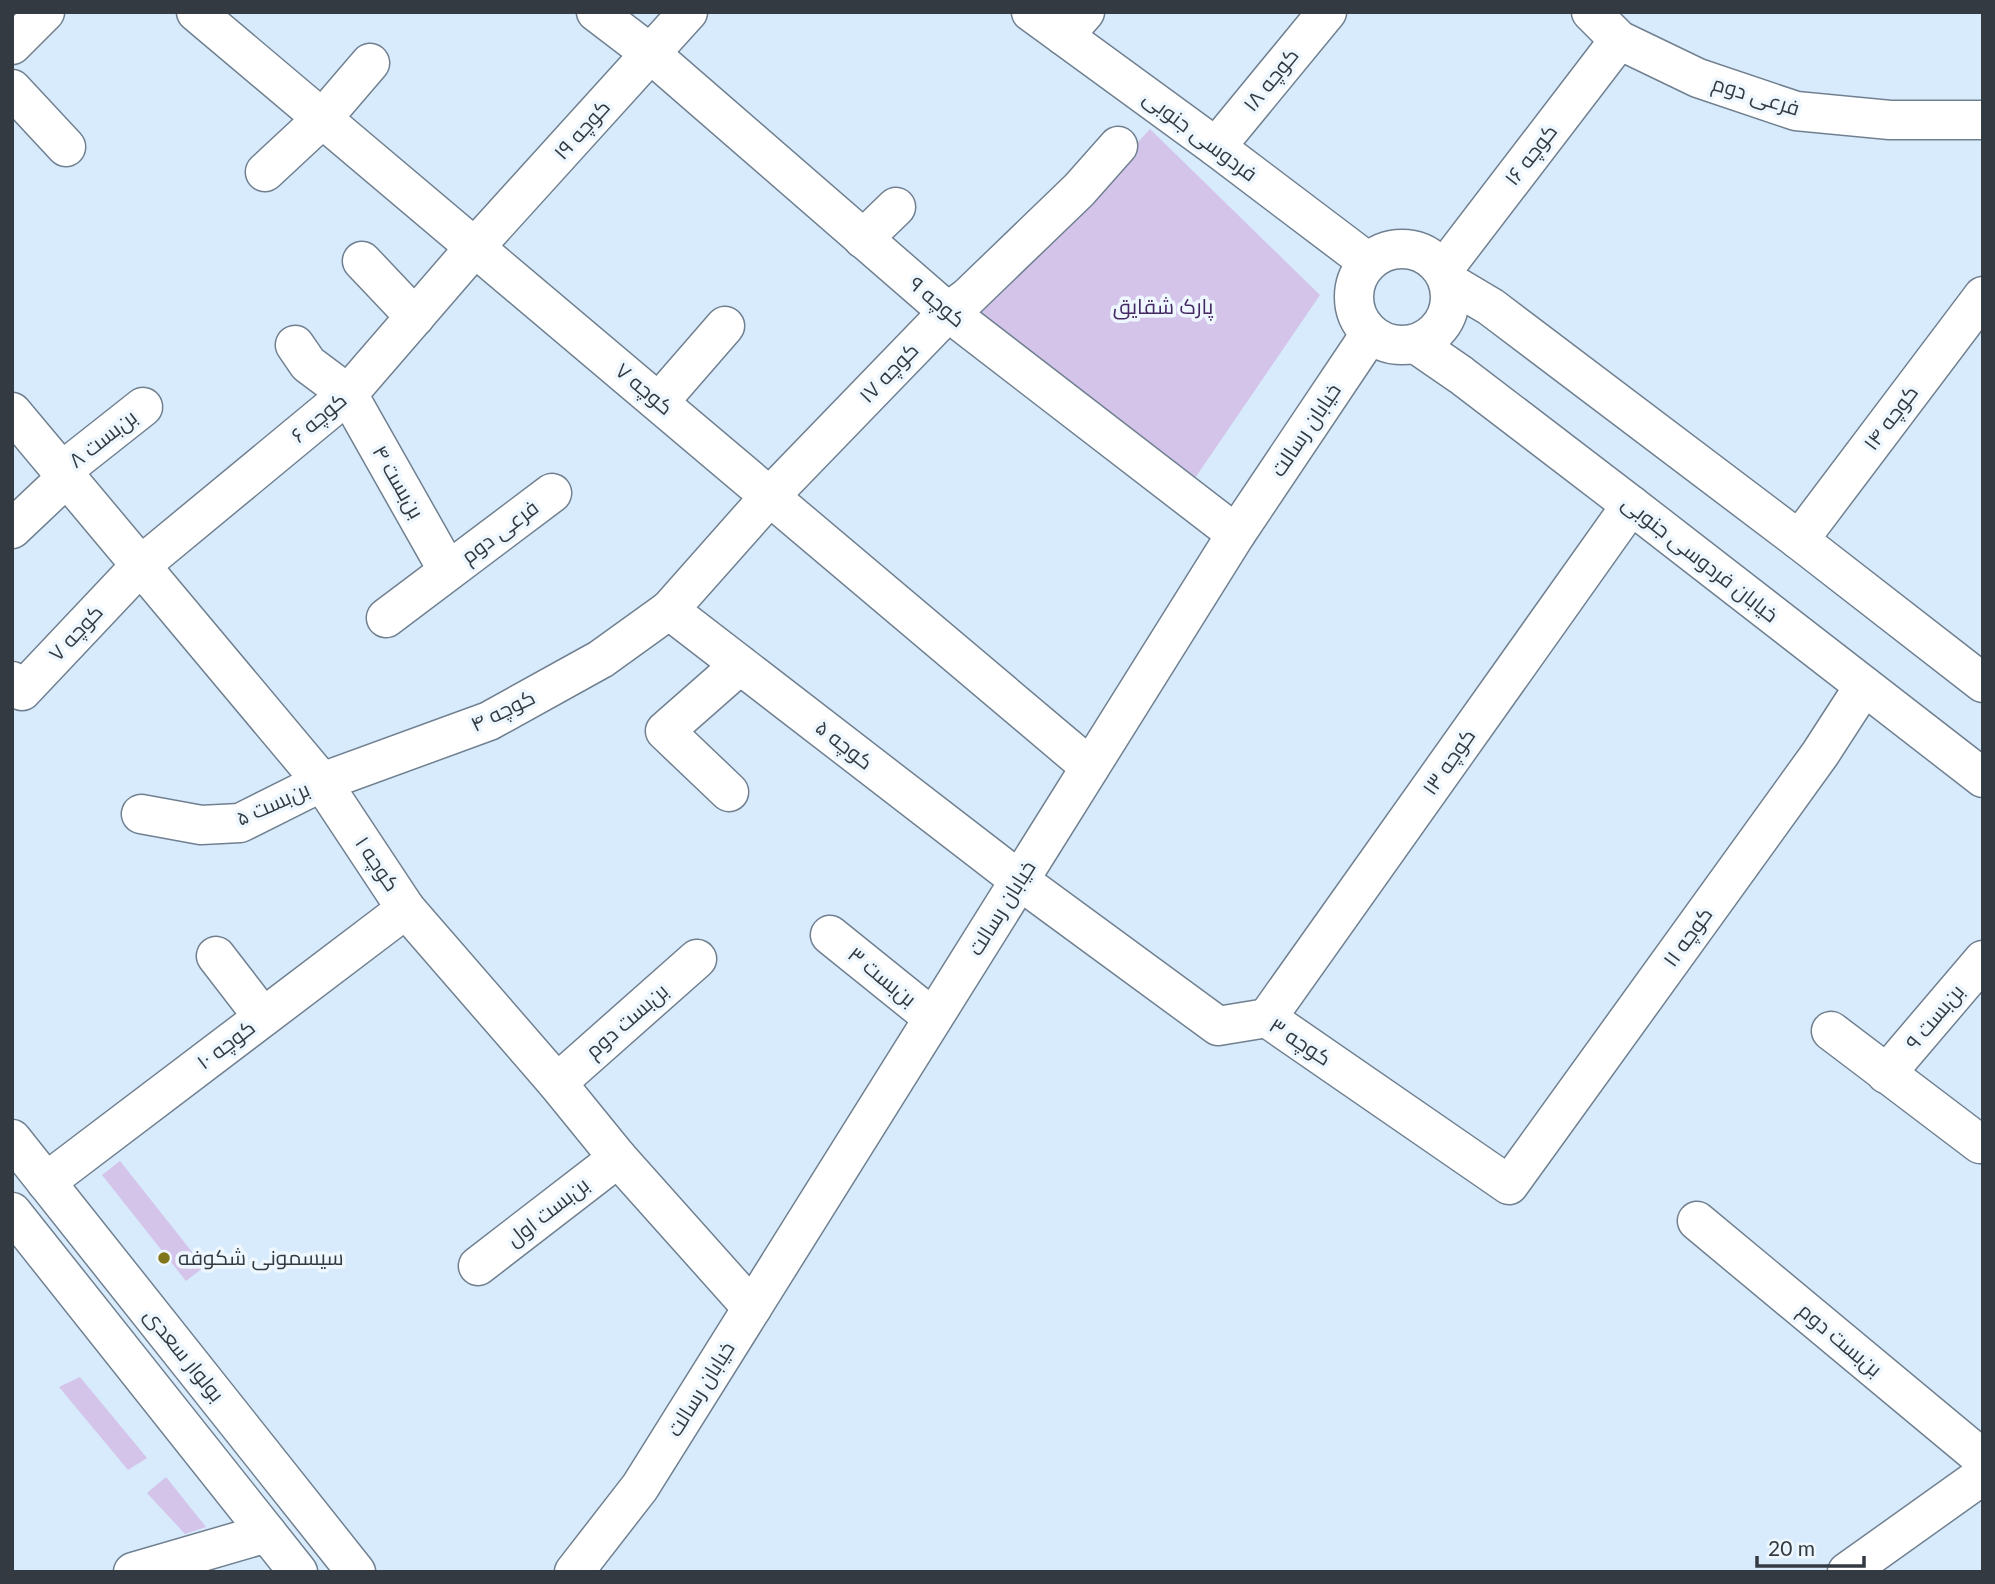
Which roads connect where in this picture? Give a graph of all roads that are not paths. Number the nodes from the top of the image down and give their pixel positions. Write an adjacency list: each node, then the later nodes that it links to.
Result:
1 (45, 12): 10 (street)
2 (196, 12): 14 (street, کوچه ۷)
3 (596, 12): 11 (street)
4 (688, 12): 11 (street, کوچه ۱۹)
5 (1031, 12): 8 (street, فردوسی جنوبی)
6 (1326, 12): 18 (street, کوچه ۱۸)
7 (1591, 12): 9 (street, فرعی دوم)
8 (1074, 24): 18 (street, فردوسی جنوبی)
9 (1619, 40): 15 (street, فرعی دوم); 25 (street, کوچه ۱۶)
10 (12, 45)
11 (651, 54): 21 (street, کوچه ۹); 22 (street, کوچه ۱۹)
12 (370, 64): 14 (street)
13 (12, 89): 17 (street)
14 (322, 118): 19 (street); 22 (street, کوچه ۷)
15 (1983, 120)
16 (1118, 146): 27 (street, کوچه ۱۷)
17 (66, 147)
18 (1216, 147): 24 (street, فردوسی جنوبی)
19 (265, 172)
20 (896, 207): 21 (street)
21 (863, 239): 27 (street, کوچه ۹)
22 (475, 247): 28 (street, کوچه ۶); 34 (street, کوچه ۷)
23 (362, 261): 28 (street)
24 (1368, 262): 25 (street); 30 (street)
25 (1446, 276): 31 (street); 43 (street)
26 (1983, 296): 43 (street, کوچه ۱۴)
27 (948, 313): 39 (street, کوچه ۱۷); 42 (street, کوچه ۹)
28 (415, 317): 33 (street, کوچه ۶)
29 (725, 326): 34 (street)
30 (1370, 334): 31 (street); 42 (street, خیابان رسالت)
31 (1416, 344): 40 (street, خیابان فردوسی جنوبی)
32 (295, 345): 33 (street)
33 (348, 394): 44 (street, کوچه ۶); 45 (street, بن‌بست ۴)
34 (659, 402): 39 (street, کوچه ۷)
35 (144, 407): 37 (street, بن‌بست ۸)
36 (12, 412): 37 (street, کوچه ۱)
37 (64, 474): 41 (street); 44 (street, کوچه ۱)
38 (552, 493): 45 (street, فرعی دوم)
39 (770, 496): 46 (street, کوچه ۱۷); 52 (street, کوچه ۷)
40 (1631, 505): 51 (street, خیابان فردوسی جنوبی); 65 (street, کوچه ۱۳)
41 (12, 529)
42 (1236, 534): 52 (street, خیابان رسالت)
43 (1799, 540): 50 (street)
44 (140, 566): 49 (street, کوچه ۷); 54 (street, کوچه ۱)
45 (448, 570): 47 (street, فرعی دوم)
46 (669, 610): 48 (street, کوچه ۵); 54 (street, کوچه ۴)
47 (386, 618)
48 (740, 666): 55 (street); 57 (street, کوچه ۵)
49 (12, 681)
50 (1983, 683)
51 (1864, 686): 53 (street, خیابان فردوسی جنوبی); 73 (street, کوچه ۱۱)
52 (1090, 767): 57 (street, خیابان رسالت)
53 (1983, 778)
54 (322, 782): 56 (street, بن‌بست ۵); 58 (street, کوچه ۱)
55 (729, 792)
56 (141, 814)
57 (1020, 880): 64 (street, خیابان رسالت); 65 (street, کوچه ۳)
58 (406, 909): 63 (street, کوچه ۱۰); 68 (street, کوچه ۱)
59 (830, 935): 64 (street, بن‌بست ۳)
60 (216, 956): 63 (street)
61 (697, 959): 68 (street, بن‌بست دوم)
62 (1983, 961): 67 (street, بن‌بست ۹)
63 (264, 1017): 72 (street, کوچه ۱۰)
64 (933, 1018): 77 (street, خیابان رسالت)
65 (1267, 1018): 73 (street, کوچه ۳)
66 (1831, 1031): 67 (street)
67 (1886, 1074): 70 (street)
68 (557, 1083): 71 (street, کوچه ۱)
69 (12, 1139): 72 (street, بولوار سعدی)
70 (1980, 1144)
71 (618, 1158): 76 (street, بن‌بست اول); 77 (street, کوچه ۱)
72 (46, 1182): 84 (street, بولوار سعدی)
73 (1509, 1185)
74 (12, 1212): 81 (street)
75 (1697, 1221): 78 (street, بن‌بست دوم)
76 (478, 1266)
77 (752, 1308): 80 (street, خیابان رسالت)
78 (1983, 1459)
79 (1983, 1475): 87 (street)
80 (640, 1487): 85 (street); 86 (street)
81 (267, 1533): 82 (street); 83 (street)
82 (133, 1572)
83 (298, 1572)
84 (356, 1572)
85 (574, 1572)
86 (602, 1572)
87 (1847, 1572)

